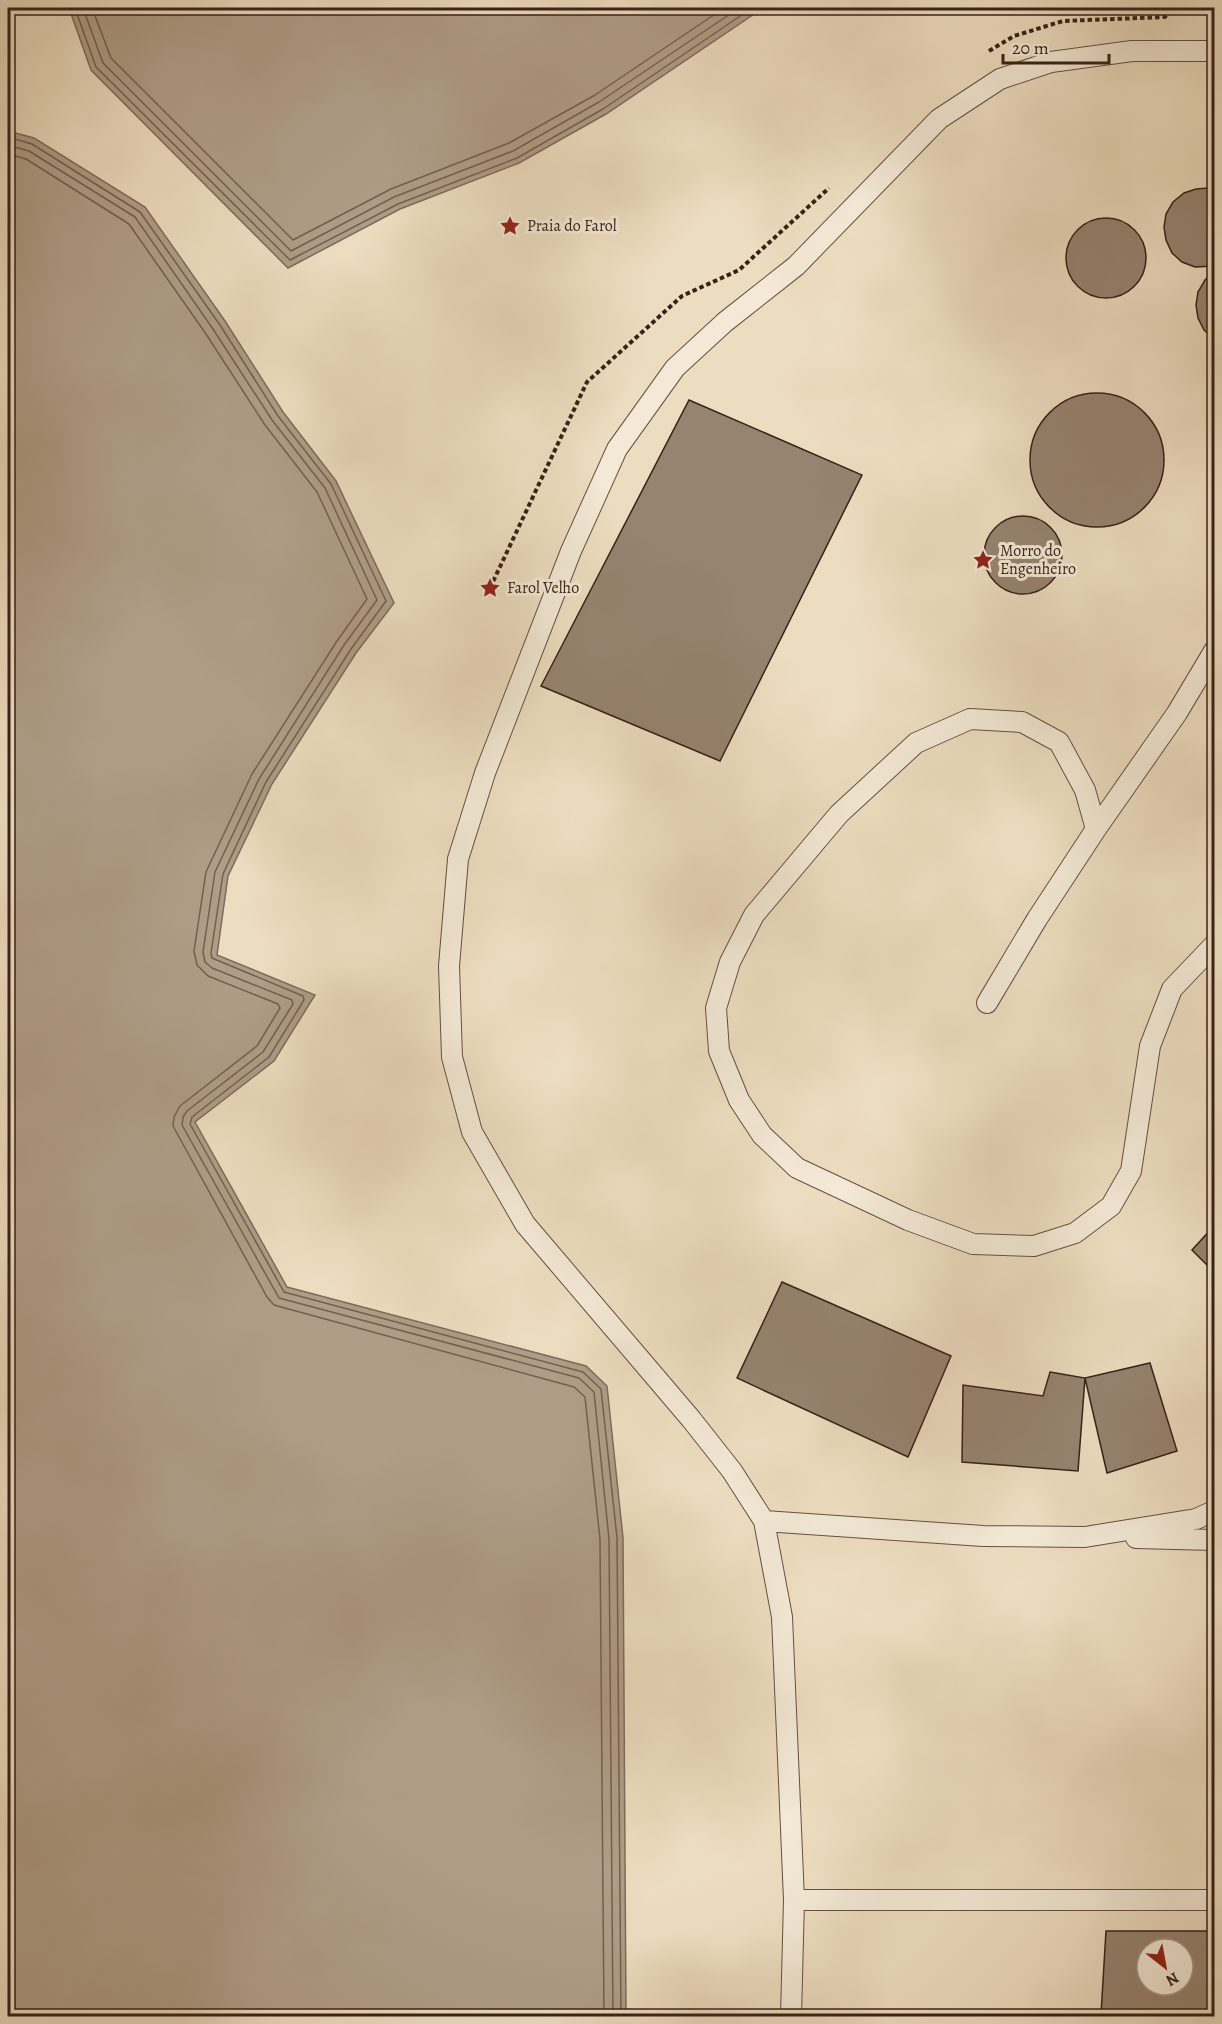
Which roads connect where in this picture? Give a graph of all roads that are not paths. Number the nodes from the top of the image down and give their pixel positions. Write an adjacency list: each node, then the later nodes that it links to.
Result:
1 (1215, 51): 7 (lane)
2 (1215, 651): 3 (lane)
3 (1096, 829): 4 (lane); 5 (lane)
4 (1215, 945)
5 (987, 1003)
6 (1215, 1511): 8 (lane)
7 (764, 1521): 8 (lane); 10 (lane)
8 (1085, 1537): 9 (lane)
9 (1215, 1540)
10 (794, 1900): 11 (lane); 12 (lane)
11 (1215, 1900)
12 (791, 2016)

